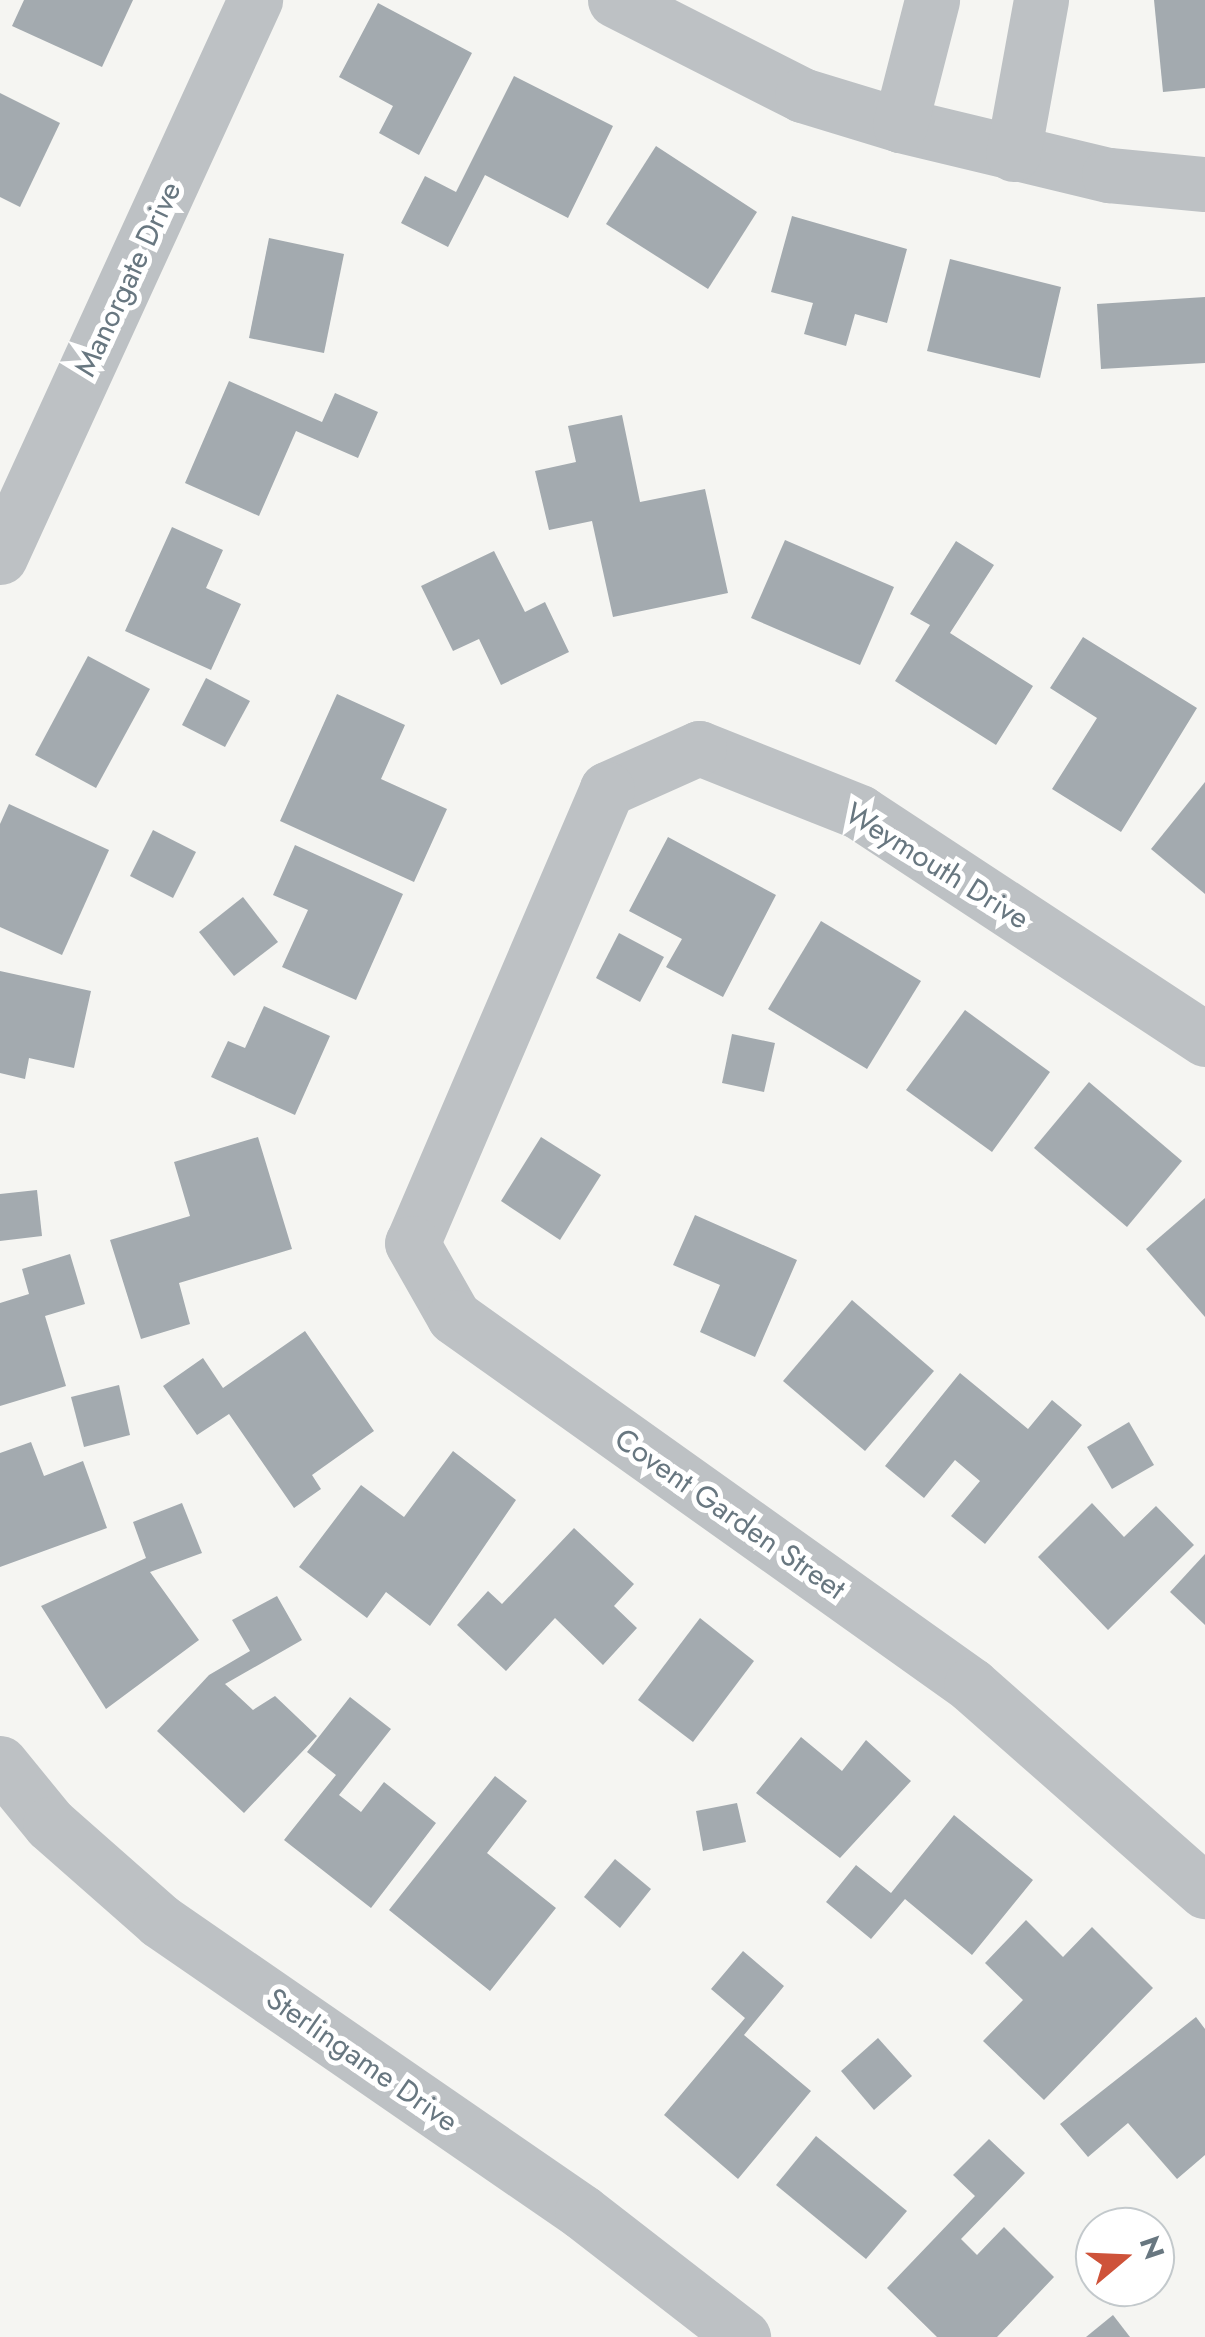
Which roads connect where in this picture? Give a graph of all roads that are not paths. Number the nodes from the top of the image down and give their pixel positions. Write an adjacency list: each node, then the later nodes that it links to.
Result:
1 (255, 0): 8 (street, Manorgate Drive)
2 (615, 0): 5 (street)
3 (932, 0): 5 (street)
4 (1042, 0): 6 (street)
5 (900, 125): 6 (street)
6 (1013, 154): 7 (street)
7 (1205, 184)
8 (0, 557)
9 (1205, 1040): 10 (street, Weymouth Drive)
10 (484, 1075): 12 (street, Covent Garden Street)
11 (0, 1763): 13 (street, Sterlingame Drive)
12 (1205, 1890)
13 (742, 2337)

